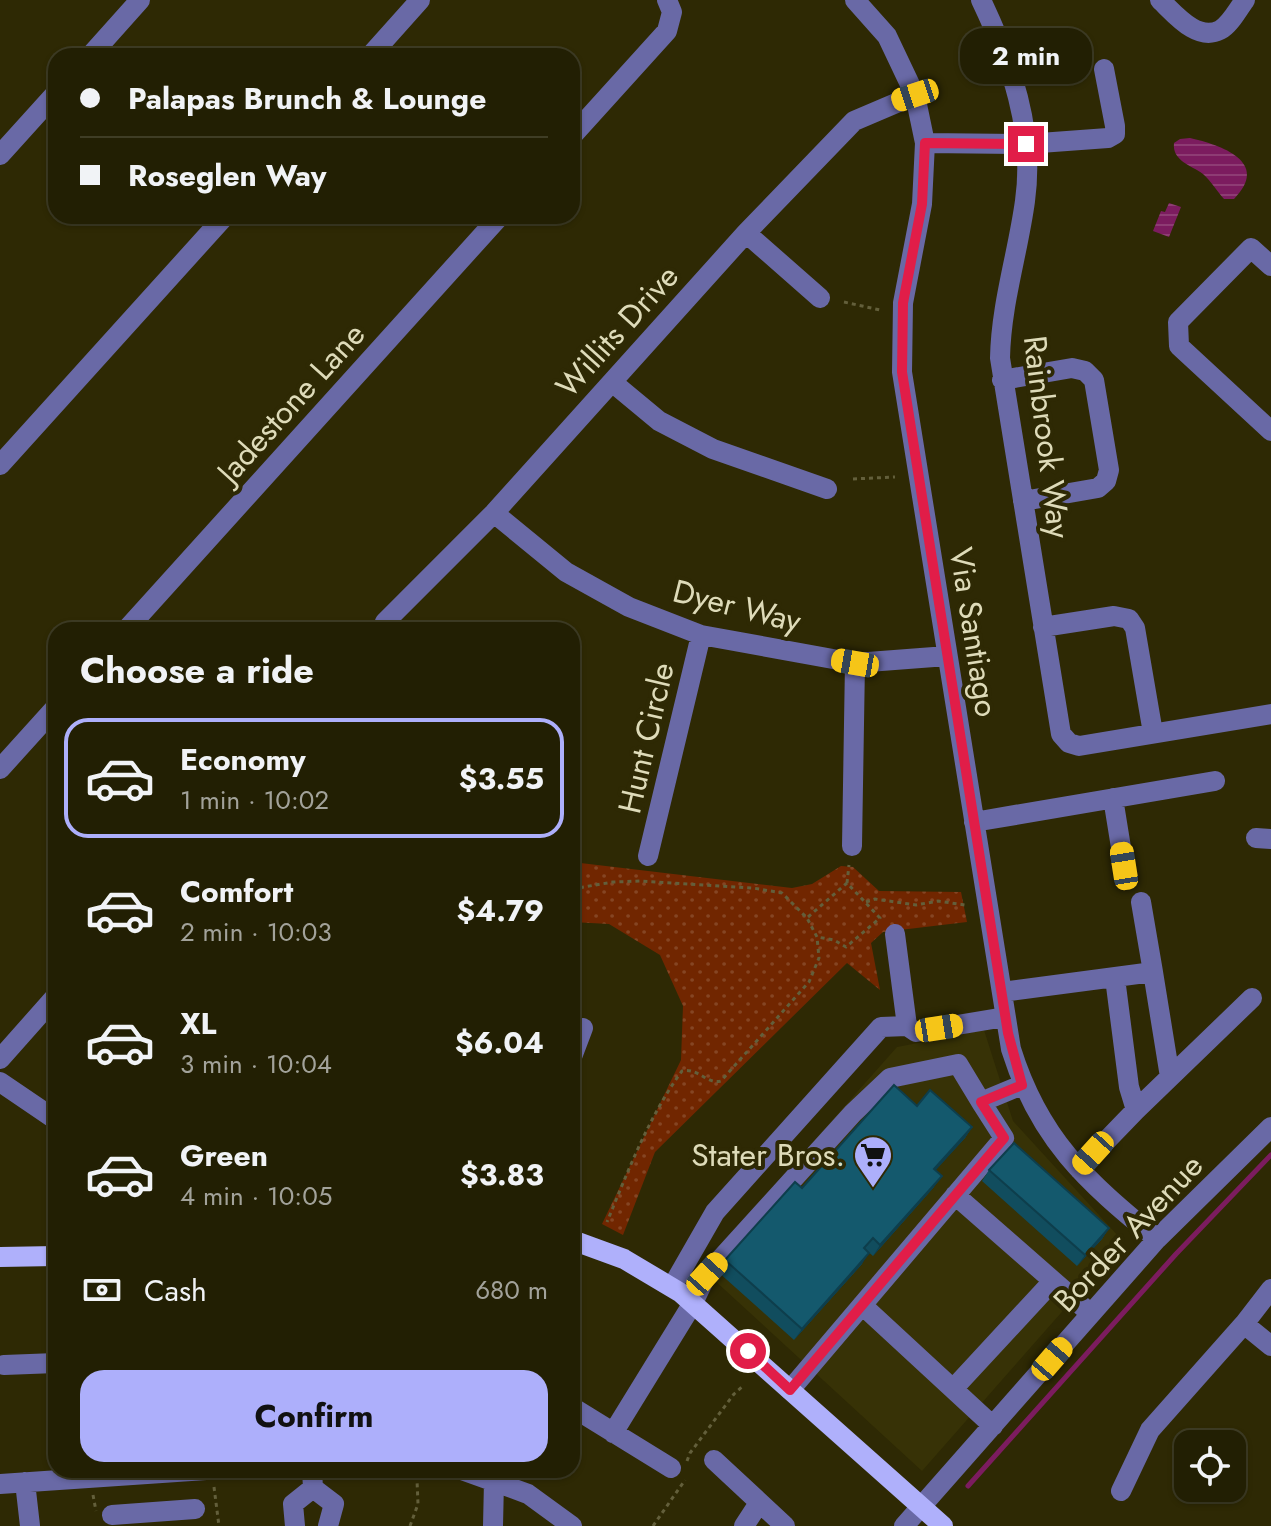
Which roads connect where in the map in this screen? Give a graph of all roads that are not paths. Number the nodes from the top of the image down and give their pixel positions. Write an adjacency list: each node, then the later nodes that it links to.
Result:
1 (140, 0): 8 (street)
2 (420, 0): 9 (street)
3 (667, 0): 13 (street)
4 (855, 0): 11 (street, Via Santiago)
5 (981, 0): 15 (street, Rainbrook Way)
6 (1160, 0): 7 (street)
7 (1245, 0)
8 (97, 48)
9 (377, 48)
10 (1104, 69): 15 (street)
11 (915, 95): 14 (street, Via Santiago); 19 (street, Willits Drive)
12 (48, 102): 16 (street)
13 (580, 127)
14 (925, 143): 15 (street); 33 (street, Via Santiago)
15 (1026, 144): 22 (street, Rainbrook Way)
16 (0, 155)
17 (218, 224): 25 (street)
18 (493, 224): 29 (street, Jadestone Lane)
19 (746, 233): 21 (street); 23 (street, Willits Drive)
20 (1271, 266): 24 (street)
21 (820, 298)
22 (1002, 380): 27 (street, Rainbrook Way); 27 (street)
23 (612, 382): 26 (street); 28 (street, Willits Drive)
24 (1271, 431)
25 (0, 465)
26 (827, 489)
27 (1023, 501): 31 (street, Rainbrook Way)
28 (494, 513): 30 (street, Willits Drive); 32 (street, Dyer Way)
29 (133, 622)
30 (385, 622)
31 (1043, 627): 37 (street); 37 (street, Rainbrook Way)
32 (701, 635): 34 (street, Dyer Way); 44 (street, Hunt Circle)
33 (947, 656): 34 (street, Dyer Way); 41 (street, Via Santiago)
34 (855, 663): 42 (street)
35 (1271, 714): 37 (street)
36 (48, 716): 38 (street)
37 (1153, 733)
38 (0, 769)
39 (1215, 781): 40 (street)
40 (1113, 798): 41 (street); 43 (street)
41 (974, 822): 49 (street, Via Santiago)
42 (850, 856)
43 (1124, 866)
44 (649, 871)
45 (1141, 902): 47 (street)
46 (895, 934): 53 (street)
47 (1153, 972): 48 (street); 57 (street)
48 (1115, 978): 49 (street); 61 (street)
49 (1002, 992): 52 (street, Via Santiago)
50 (1252, 998): 57 (street)
51 (48, 1005): 56 (street)
52 (1005, 1017): 53 (street); 59 (street, Via Santiago)
53 (907, 1026): 71 (street)
54 (583, 1028): 55 (street)
55 (580, 1036)
56 (0, 1059)
57 (1170, 1077): 61 (street)
58 (0, 1082): 62 (street)
59 (1022, 1085): 60 (street); 64 (street, Via Santiago)
60 (981, 1102): 65 (street); 73 (street)
61 (1136, 1110): 64 (street)
62 (48, 1115)
63 (1271, 1127): 66 (street, Border Avenue)
64 (1079, 1169): 66 (street, Via Santiago)
65 (955, 1195): 70 (street); 74 (street)
66 (1157, 1239): 75 (street, Border Avenue)
67 (580, 1243): 71 (main road)
68 (48, 1256): 69 (main road)
69 (0, 1257)
70 (1053, 1281): 75 (street); 80 (street)
71 (672, 1287): 73 (main road)
72 (1271, 1289): 76 (street)
73 (693, 1303): 81 (main road); 84 (street)
74 (862, 1305): 80 (street); 81 (street)
75 (1091, 1314): 83 (street, Border Avenue)
76 (1244, 1324): 77 (street); 94 (street)
77 (1271, 1346)
78 (48, 1363): 79 (street)
79 (4, 1365)
80 (953, 1389): 83 (street)
81 (790, 1390): 96 (main road)
82 (580, 1412): 84 (street)
83 (993, 1426): 96 (street, Border Avenue)
84 (613, 1433): 86 (street)
85 (714, 1460): 95 (street)
86 (682, 1471)
87 (52, 1478): 92 (street)
88 (152, 1478): 98 (street)
89 (485, 1478): 91 (street)
90 (312, 1479): 101 (street); 102 (street)
91 (494, 1481): 103 (street); 104 (street)
92 (25, 1482): 93 (street); 100 (street)
93 (0, 1484)
94 (1121, 1491)
95 (759, 1503): 105 (street); 106 (street)
96 (921, 1507): 107 (street, Border Avenue); 108 (main road)
97 (195, 1509): 98 (street)
98 (155, 1512): 99 (street)
99 (112, 1515)
100 (30, 1526)
101 (295, 1526)
102 (328, 1526)
103 (493, 1526)
104 (572, 1526)
105 (744, 1526)
106 (785, 1526)
107 (904, 1526)
108 (943, 1526)

